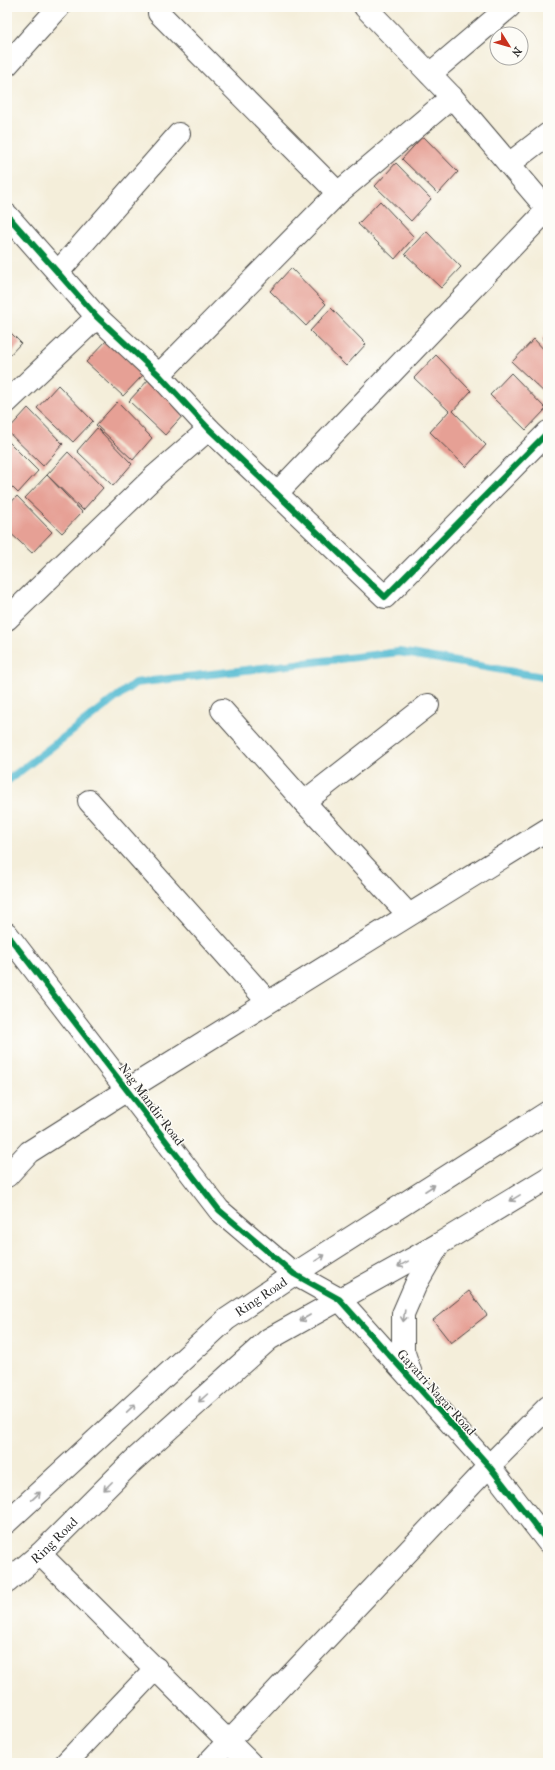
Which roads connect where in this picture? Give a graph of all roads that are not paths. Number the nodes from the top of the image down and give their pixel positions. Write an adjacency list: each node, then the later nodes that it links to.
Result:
1 (365, 7): 6 (street)
2 (509, 7): 6 (street)
3 (47, 12): 5 (street)
4 (160, 13): 11 (street)
5 (7, 65)
6 (430, 74): 7 (street)
7 (452, 97): 10 (street); 11 (street)
8 (179, 134): 14 (street)
9 (548, 134): 10 (street)
10 (509, 164): 12 (street)
11 (338, 193): 16 (street)
12 (548, 210): 20 (street)
13 (7, 215): 14 (street)
14 (58, 272): 15 (street)
15 (97, 317): 16 (street); 17 (street)
16 (159, 375): 18 (street)
17 (7, 402)
18 (209, 429): 20 (street); 21 (street)
19 (548, 432): 20 (street)
20 (277, 493)
21 (7, 618)
22 (428, 704): 25 (street)
23 (222, 710): 25 (street)
24 (89, 801): 29 (street)
25 (304, 802): 27 (street)
26 (548, 829): 27 (street)
27 (408, 914): 29 (street)
28 (7, 934): 30 (street, Nag Mandir Road)
29 (268, 1002): 30 (street)
30 (127, 1090): 32 (street); 35 (street, Nag Mandir Road)
31 (548, 1112): 35 (street, Ring Road, one-way to 31)
32 (7, 1176)
33 (548, 1178): 34 (street, Ring Road, one-way to 34)
34 (439, 1244): 36 (street, Ring Road, one-way to 36); 37 (street, one-way to 37)
35 (294, 1274): 36 (street, Gayatri Nagar Road); 40 (street, Ring Road, one-way to 35)
36 (339, 1299): 37 (street, Gayatri Nagar Road); 42 (street, Ring Road, one-way to 42)
37 (414, 1383): 39 (street, Gayatri Nagar Road)
38 (548, 1407): 39 (street)
39 (489, 1466): 41 (street, Gayatri Nagar Road); 45 (street)
40 (7, 1522)
41 (548, 1542)
42 (40, 1554): 43 (street, Ring Road); 44 (street)
43 (7, 1582)
44 (156, 1668): 45 (street); 46 (street)
45 (229, 1741): 47 (street); 48 (street)
46 (66, 1763)
47 (208, 1763)
48 (250, 1763)

